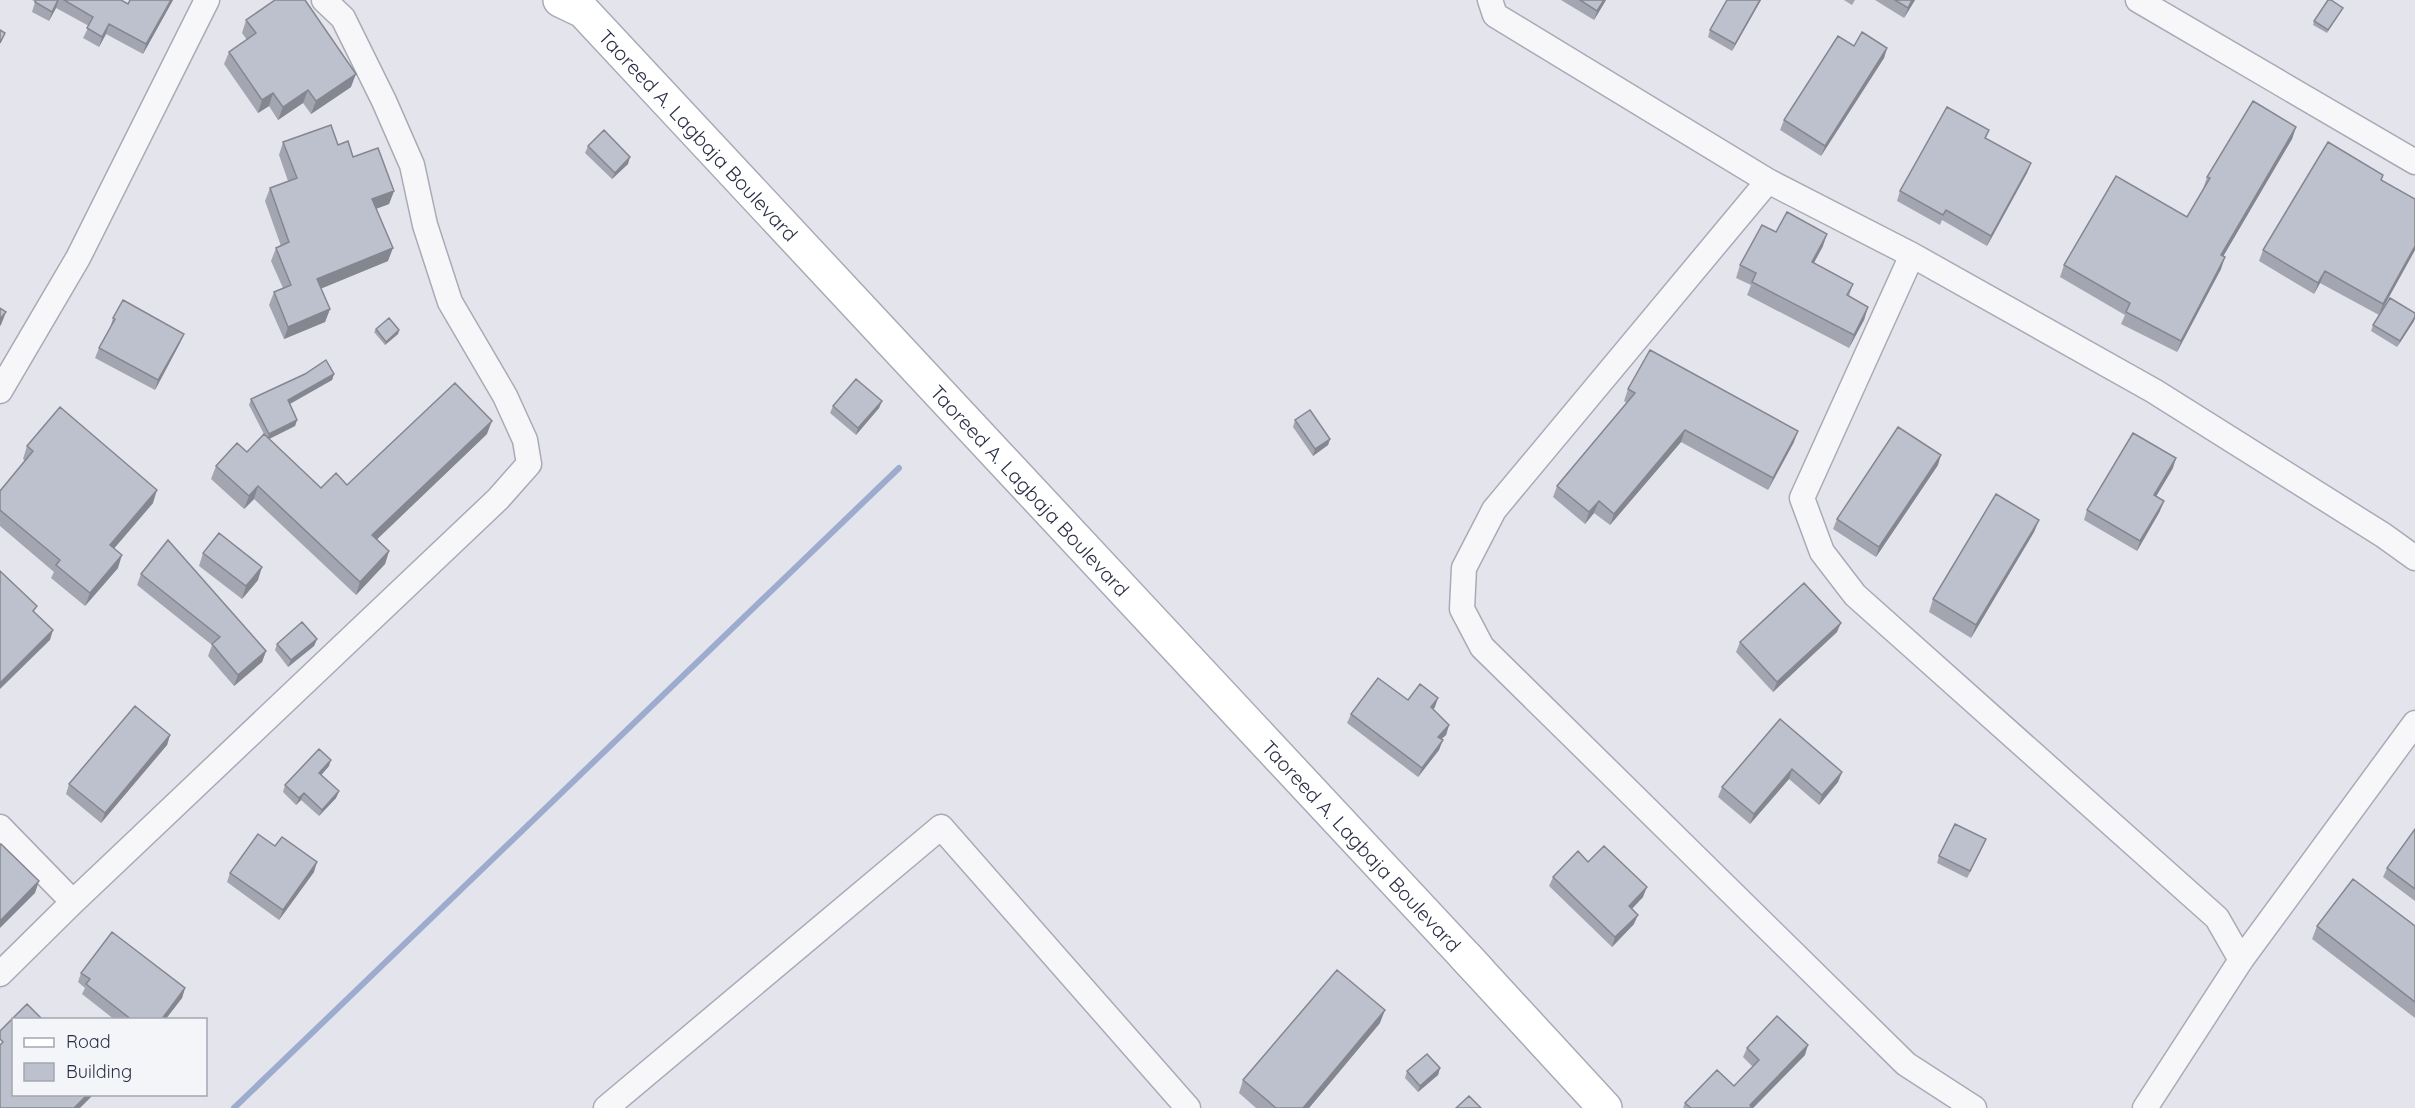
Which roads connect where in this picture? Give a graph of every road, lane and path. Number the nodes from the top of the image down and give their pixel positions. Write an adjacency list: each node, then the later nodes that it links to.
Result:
1 (207, 0): 9 (street)
2 (324, 0): 14 (street)
3 (1490, 0): 7 (street)
4 (2138, 0): 6 (street)
5 (574, 4): 16 (street, Taoreed A. Lagbaja Boulevard)
6 (2415, 162)
7 (1767, 181): 8 (street); 21 (street)
8 (1912, 255): 10 (street); 15 (street)
9 (0, 391)
10 (2415, 558)
11 (2415, 723): 15 (street)
12 (1316, 795): 16 (street, Taoreed A. Lagbaja Boulevard)
13 (0, 827): 14 (street)
14 (73, 902): 17 (street)
15 (2241, 960): 22 (street)
16 (1478, 970): 20 (street, Taoreed A. Lagbaja Boulevard)
17 (0, 974)
18 (606, 1108): 19 (street)
19 (1188, 1108)
20 (1605, 1108)
21 (1974, 1108)
22 (2145, 1108)

